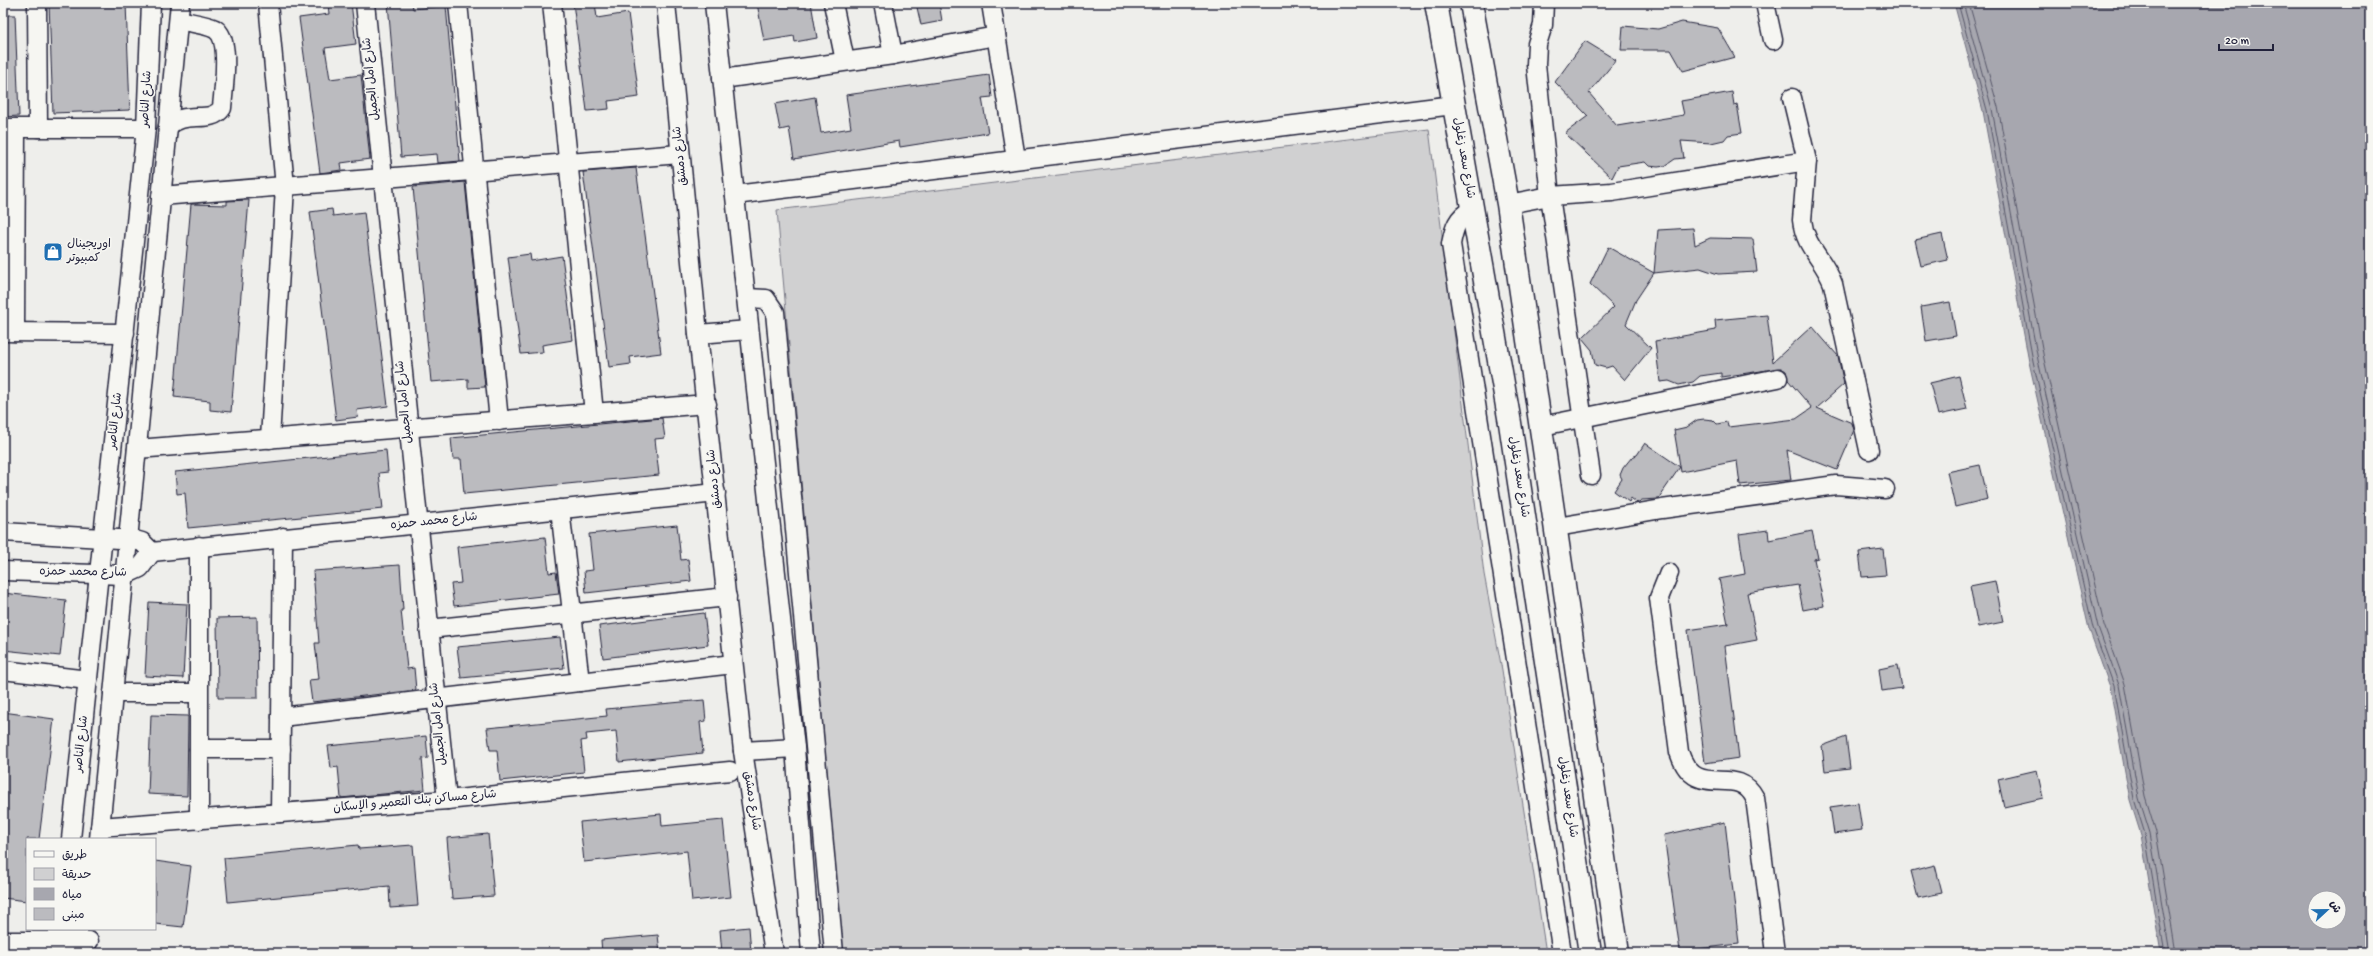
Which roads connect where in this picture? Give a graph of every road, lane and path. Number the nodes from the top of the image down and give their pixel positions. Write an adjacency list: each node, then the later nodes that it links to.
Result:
1 (37, 3): 26 (street)
2 (151, 3): 27 (street, شارع الناصر)
3 (268, 3): 34 (street)
4 (365, 3): 33 (street, شارع امل الجميل)
5 (458, 3): 32 (street)
6 (552, 3): 31 (street)
7 (666, 3): 28 (street, شارع دمشق)
8 (714, 3): 21 (street)
9 (833, 3): 20 (street)
10 (883, 3): 19 (street)
11 (991, 3): 17 (street)
12 (1436, 3): 23 (main road, شارع سعد زغلول)
13 (1472, 3): 38 (main road)
14 (1544, 3): 37 (street)
15 (1765, 3): 18 (street)
16 (180, 11): 24 (street, شارع الناصر); 24 (street)
17 (996, 36): 19 (street); 29 (street)
18 (1773, 40)
19 (893, 55): 20 (street)
20 (845, 61): 21 (street)
21 (722, 79): 35 (street)
22 (1792, 98): 30 (street)
23 (1453, 105): 29 (street); 39 (main road, شارع سعد زغلول)
24 (168, 127): 36 (street, شارع الناصر)
25 (10, 128): 26 (street); 42 (street)
26 (38, 128): 27 (street)
27 (146, 128): 43 (street, شارع الناصر)
28 (680, 154): 31 (street); 44 (street, شارع دمشق)
29 (1016, 159): 35 (street)
30 (1807, 161): 37 (street); 54 (street)
31 (568, 164): 32 (street); 47 (street)
32 (474, 171): 33 (street); 49 (street)
33 (383, 179): 34 (street); 51 (street, شارع امل الجميل)
34 (285, 187): 36 (street); 52 (street)
35 (735, 195): 40 (street)
36 (161, 196): 53 (street, شارع الناصر)
37 (1550, 196): 38 (street); 48 (street)
38 (1508, 204): 50 (main road)
39 (1473, 209): 85 (main road, شارع سعد زغلول); 102 (street)
40 (746, 298): 41 (street); 59 (street)
41 (749, 330): 44 (street); 60 (street)
42 (9, 332): 43 (street)
43 (125, 333): 64 (street, شارع الناصر)
44 (698, 334): 46 (street, شارع دمشق)
45 (1778, 378): 48 (street)
46 (707, 404): 47 (street); 57 (street, شارع دمشق)
47 (594, 413): 49 (street)
48 (1584, 419): 50 (street); 55 (street)
49 (499, 421): 51 (street)
50 (1542, 426): 62 (main road)
51 (408, 428): 52 (street); 61 (street, شارع امل الجميل)
52 (270, 439): 53 (street)
53 (137, 449): 66 (street, شارع الناصر)
54 (1869, 450)
55 (1590, 475)
56 (1885, 489): 62 (street)
57 (716, 493): 58 (street, شارع محمد حمزه); 73 (street, شارع دمشق)
58 (560, 509): 61 (street, شارع محمد حمزه); 74 (street)
59 (794, 512): 60 (street); 101 (street)
60 (770, 514): 87 (street)
61 (418, 524): 65 (street, شارع محمد حمزه); 75 (street, شارع امل الجميل)
62 (1557, 527): 84 (main road)
63 (3, 532): 64 (street)
64 (104, 538): 66 (street); 71 (street, شارع الناصر)
65 (283, 538): 67 (street, شارع محمد حمزه); 83 (street)
66 (128, 540): 68 (street); 72 (street, شارع الناصر)
67 (199, 546): 68 (street, شارع محمد حمزه); 81 (street)
68 (152, 552): 72 (street, شارع محمد حمزه)
69 (3, 571): 71 (street, شارع محمد حمزه)
70 (1669, 573): 105 (street)
71 (100, 575): 72 (street, شارع محمد حمزه); 78 (street, شارع الناصر)
72 (125, 575): 80 (street, شارع الناصر)
73 (727, 597): 74 (street); 76 (street, شارع دمشق)
74 (572, 615): 75 (street); 79 (street)
75 (429, 629): 82 (street, شارع امل الجميل)
76 (733, 664): 79 (street); 89 (street, شارع دمشق)
77 (3, 670): 78 (street)
78 (88, 680): 95 (street, شارع الناصر)
79 (580, 682): 82 (street)
80 (113, 693): 81 (street); 94 (street, شارع الناصر)
81 (198, 693): 86 (street)
82 (436, 699): 83 (street); 91 (street, شارع امل الجميل)
83 (281, 717): 88 (street)
84 (1584, 719): 85 (main road); 104 (main road)
85 (1556, 723): 103 (main road, شارع سعد زغلول)
86 (199, 748): 88 (street); 93 (street)
87 (795, 748): 89 (street); 100 (street)
88 (281, 749): 92 (street)
89 (743, 751): 99 (street, شارع دمشق)
90 (730, 771): 91 (street, شارع مساكن بنك التعمير و الإسكان)
91 (446, 800): 92 (street, شارع مساكن بنك التعمير و الإسكان)
92 (280, 812): 93 (street, شارع مساكن بنك التعمير و الإسكان)
93 (199, 820): 94 (street, شارع مساكن بنك التعمير و الإسكان)
94 (99, 833)
95 (71, 838)
96 (3, 940): 97 (street)
97 (60, 941): 98 (street)
98 (89, 941)
99 (774, 953)
100 (811, 953)
101 (834, 953)
102 (1562, 953)
103 (1590, 953)
104 (1618, 953)
105 (1775, 953)

